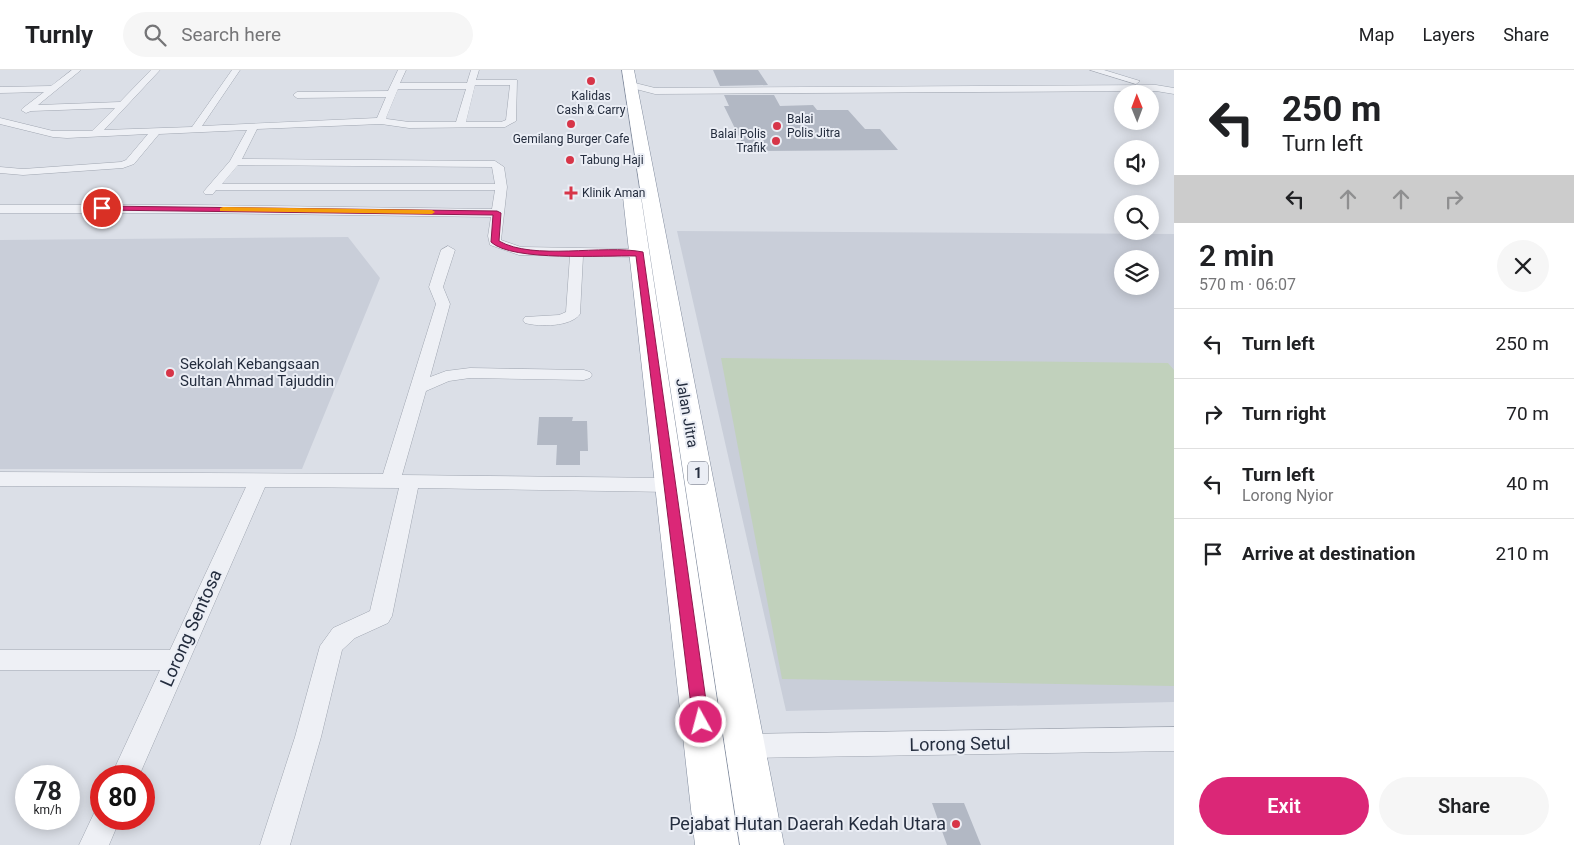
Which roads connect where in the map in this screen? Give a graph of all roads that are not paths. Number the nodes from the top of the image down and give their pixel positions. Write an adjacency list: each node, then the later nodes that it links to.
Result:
1 (77, 70): 13 (street)
2 (156, 70): 20 (street)
3 (236, 70): 26 (street)
4 (402, 70): 17 (street)
5 (475, 70): 10 (street)
6 (515, 70): 9 (street)
7 (628, 70): 12 (highway, Jalan Jitra / 1)
8 (1094, 70): 11 (street)
9 (514, 82): 10 (street); 24 (street)
10 (471, 85): 17 (street); 24 (street)
11 (1146, 85)
12 (634, 87): 14 (street); 38 (highway, Jalan Jitra / 1); 49 (highway, Jalan Jitra / 1)
13 (53, 88): 16 (street); 21 (street)
14 (1114, 88)
15 (1159, 88): 18 (street)
16 (0, 90)
17 (392, 90): 19 (street); 22 (street)
18 (1174, 91)
19 (297, 95)
20 (124, 105): 21 (street); 28 (street)
21 (28, 108): 23 (street)
22 (382, 121): 24 (street); 25 (street)
23 (5, 125): 28 (street)
24 (460, 125)
25 (253, 128): 26 (street); 29 (street)
26 (194, 130): 27 (street)
27 (155, 132): 28 (street); 30 (street)
28 (94, 134)
29 (235, 162): 31 (street); 32 (street)
30 (0, 170)
31 (214, 187): 32 (street); 34 (street)
32 (500, 187): 35 (street)
33 (0, 209): 34 (street)
34 (195, 209): 35 (street)
35 (497, 213): 37 (street)
36 (448, 250): 41 (street)
37 (577, 253): 38 (street); 39 (street)
38 (640, 253): 45 (highway, Jalan Jitra / 1)
39 (530, 320)
40 (584, 375): 41 (street)
41 (420, 387): 44 (street)
42 (0, 479): 43 (street)
43 (258, 481): 44 (street); 47 (street, Lorong Sentosa)
44 (400, 482): 45 (street); 53 (street)
45 (671, 486): 54 (highway, Jalan Jitra / 1)
46 (0, 660): 47 (street)
47 (177, 660): 50 (street, Lorong Sentosa)
48 (1174, 740): 49 (street, Lorong Setul)
49 (746, 746): 55 (highway, Jalan Jitra / 1)
50 (130, 765)
51 (101, 830): 52 (street)
52 (94, 845)
53 (275, 845)
54 (717, 845)
55 (762, 845)

